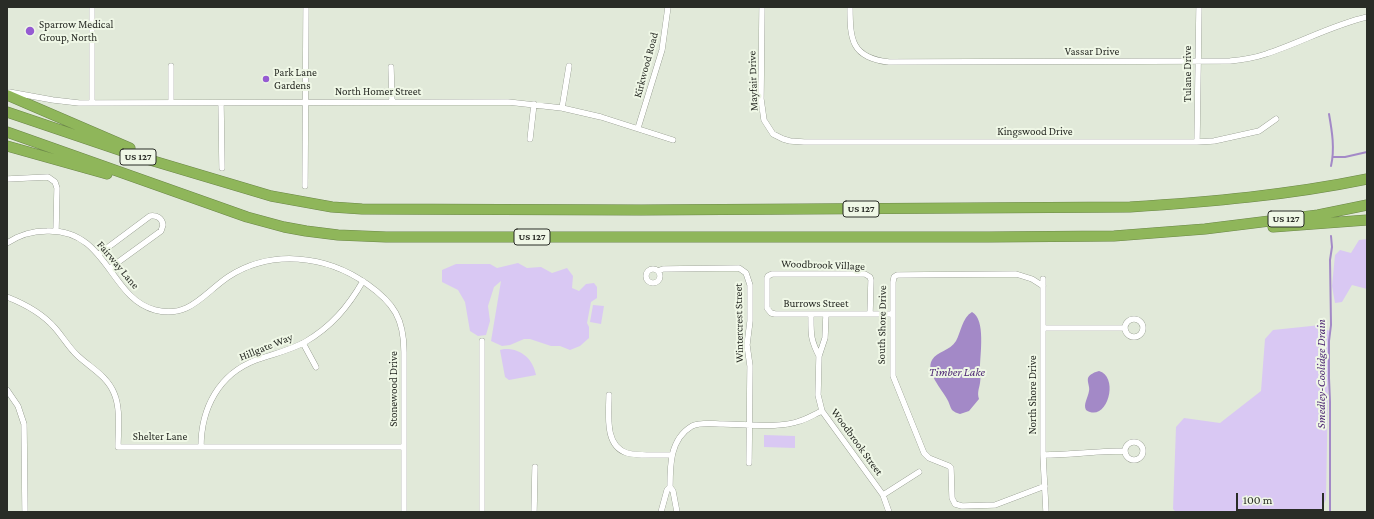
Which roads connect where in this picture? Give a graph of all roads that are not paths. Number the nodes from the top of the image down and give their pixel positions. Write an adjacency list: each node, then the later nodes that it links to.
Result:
1 (92, 7): 16 (street)
2 (306, 7): 14 (street)
3 (668, 7): 23 (street, Kirkwood Road)
4 (762, 7): 27 (street, Mayfair Drive)
5 (850, 7): 8 (street, Vassar Drive)
6 (1199, 7): 8 (street, Tulane Drive)
7 (1367, 17): 8 (street, Vassar Drive)
8 (1198, 62): 28 (street, Tulane Drive)
9 (171, 66): 17 (street)
10 (569, 66): 20 (street)
11 (391, 67): 15 (street)
12 (7, 92): 16 (street, North Homer Street)
13 (7, 95): 37 (highway)
14 (306, 102): 15 (street, North Homer Street); 18 (street, North Homer Street); 34 (street)
15 (392, 102): 19 (street, North Homer Street)
16 (92, 103): 17 (street, North Homer Street)
17 (171, 103): 18 (street, North Homer Street)
18 (221, 103): 30 (street)
19 (534, 104): 20 (street, North Homer Street); 25 (street)
20 (562, 108): 23 (street, North Homer Street)
21 (7, 112): 37 (highway, US 127)
22 (1276, 119): 28 (street, Kingswood Drive)
23 (638, 128): 26 (street, North Homer Street)
24 (7, 132): 36 (highway, US 127)
25 (530, 139)
26 (673, 140)
27 (790, 141): 28 (street, Kingswood Drive)
28 (1197, 142)
29 (7, 146): 36 (highway)
30 (222, 168)
31 (1367, 172): 35 (highway)
32 (7, 179): 41 (street)
33 (1367, 179): 35 (highway, US 127)
34 (305, 186)
35 (1272, 195): 37 (highway, US 127)
36 (185, 196): 40 (highway, US 127)
37 (271, 196)
38 (1367, 205): 40 (highway, US 127)
39 (1367, 220): 40 (highway)
40 (1205, 230)
41 (56, 231): 42 (street, Fairway Lane); 43 (street, Fairway Lane)
42 (7, 243)
43 (99, 254): 44 (street, Fairway Lane); 44 (street)
44 (110, 268): 48 (street, Fairway Lane)
45 (658, 271): 66 (street, Wintercrest Street)
46 (772, 274): 51 (street, Burrows Street); 53 (street, Woodbrook Village)
47 (1043, 278): 49 (street, North Shore Drive)
48 (363, 281): 58 (street, Hillgate Way); 68 (street, Stonewood Drive)
49 (1043, 286): 54 (street, South Shore Drive); 55 (street, North Shore Drive)
50 (7, 297): 67 (street, Shelter Lane)
51 (811, 314): 52 (street, Burrows Street); 59 (street, Woodbrook Street)
52 (826, 314): 53 (street, Burrows Street); 60 (street, Woodbrook Street)
53 (870, 314): 54 (street, Burrows Street)
54 (892, 314): 75 (street, South Shore Drive)
55 (1043, 328): 56 (street); 71 (street, North Shore Drive)
56 (1125, 328)
57 (482, 341): 80 (street)
58 (303, 343): 62 (street); 67 (street, Hillgate Way)
59 (812, 343): 60 (street); 61 (street, Woodbrook Street)
60 (824, 343): 61 (street, Woodbrook Street)
61 (819, 356): 65 (street, Woodbrook Street)
62 (316, 367)
63 (7, 390): 78 (street)
64 (609, 395): 70 (street)
65 (822, 410): 66 (street); 77 (street, Woodbrook Street)
66 (749, 424): 70 (street); 72 (street, Wintercrest Street)
67 (201, 447): 68 (street, Shelter Lane)
68 (404, 447): 79 (street, Stonewood Drive)
69 (1124, 451): 71 (street)
70 (671, 455): 76 (street)
71 (1043, 456): 75 (street, North Shore Drive)
72 (749, 464)
73 (535, 467): 81 (street)
74 (919, 472): 77 (street)
75 (1045, 486): 85 (street, North Shore Drive)
76 (670, 487): 82 (street); 83 (street)
77 (883, 495): 84 (street, Woodbrook Street)
78 (25, 512)
79 (404, 512)
80 (482, 512)
81 (534, 512)
82 (661, 512)
83 (677, 512)
84 (889, 512)
85 (1046, 512)

